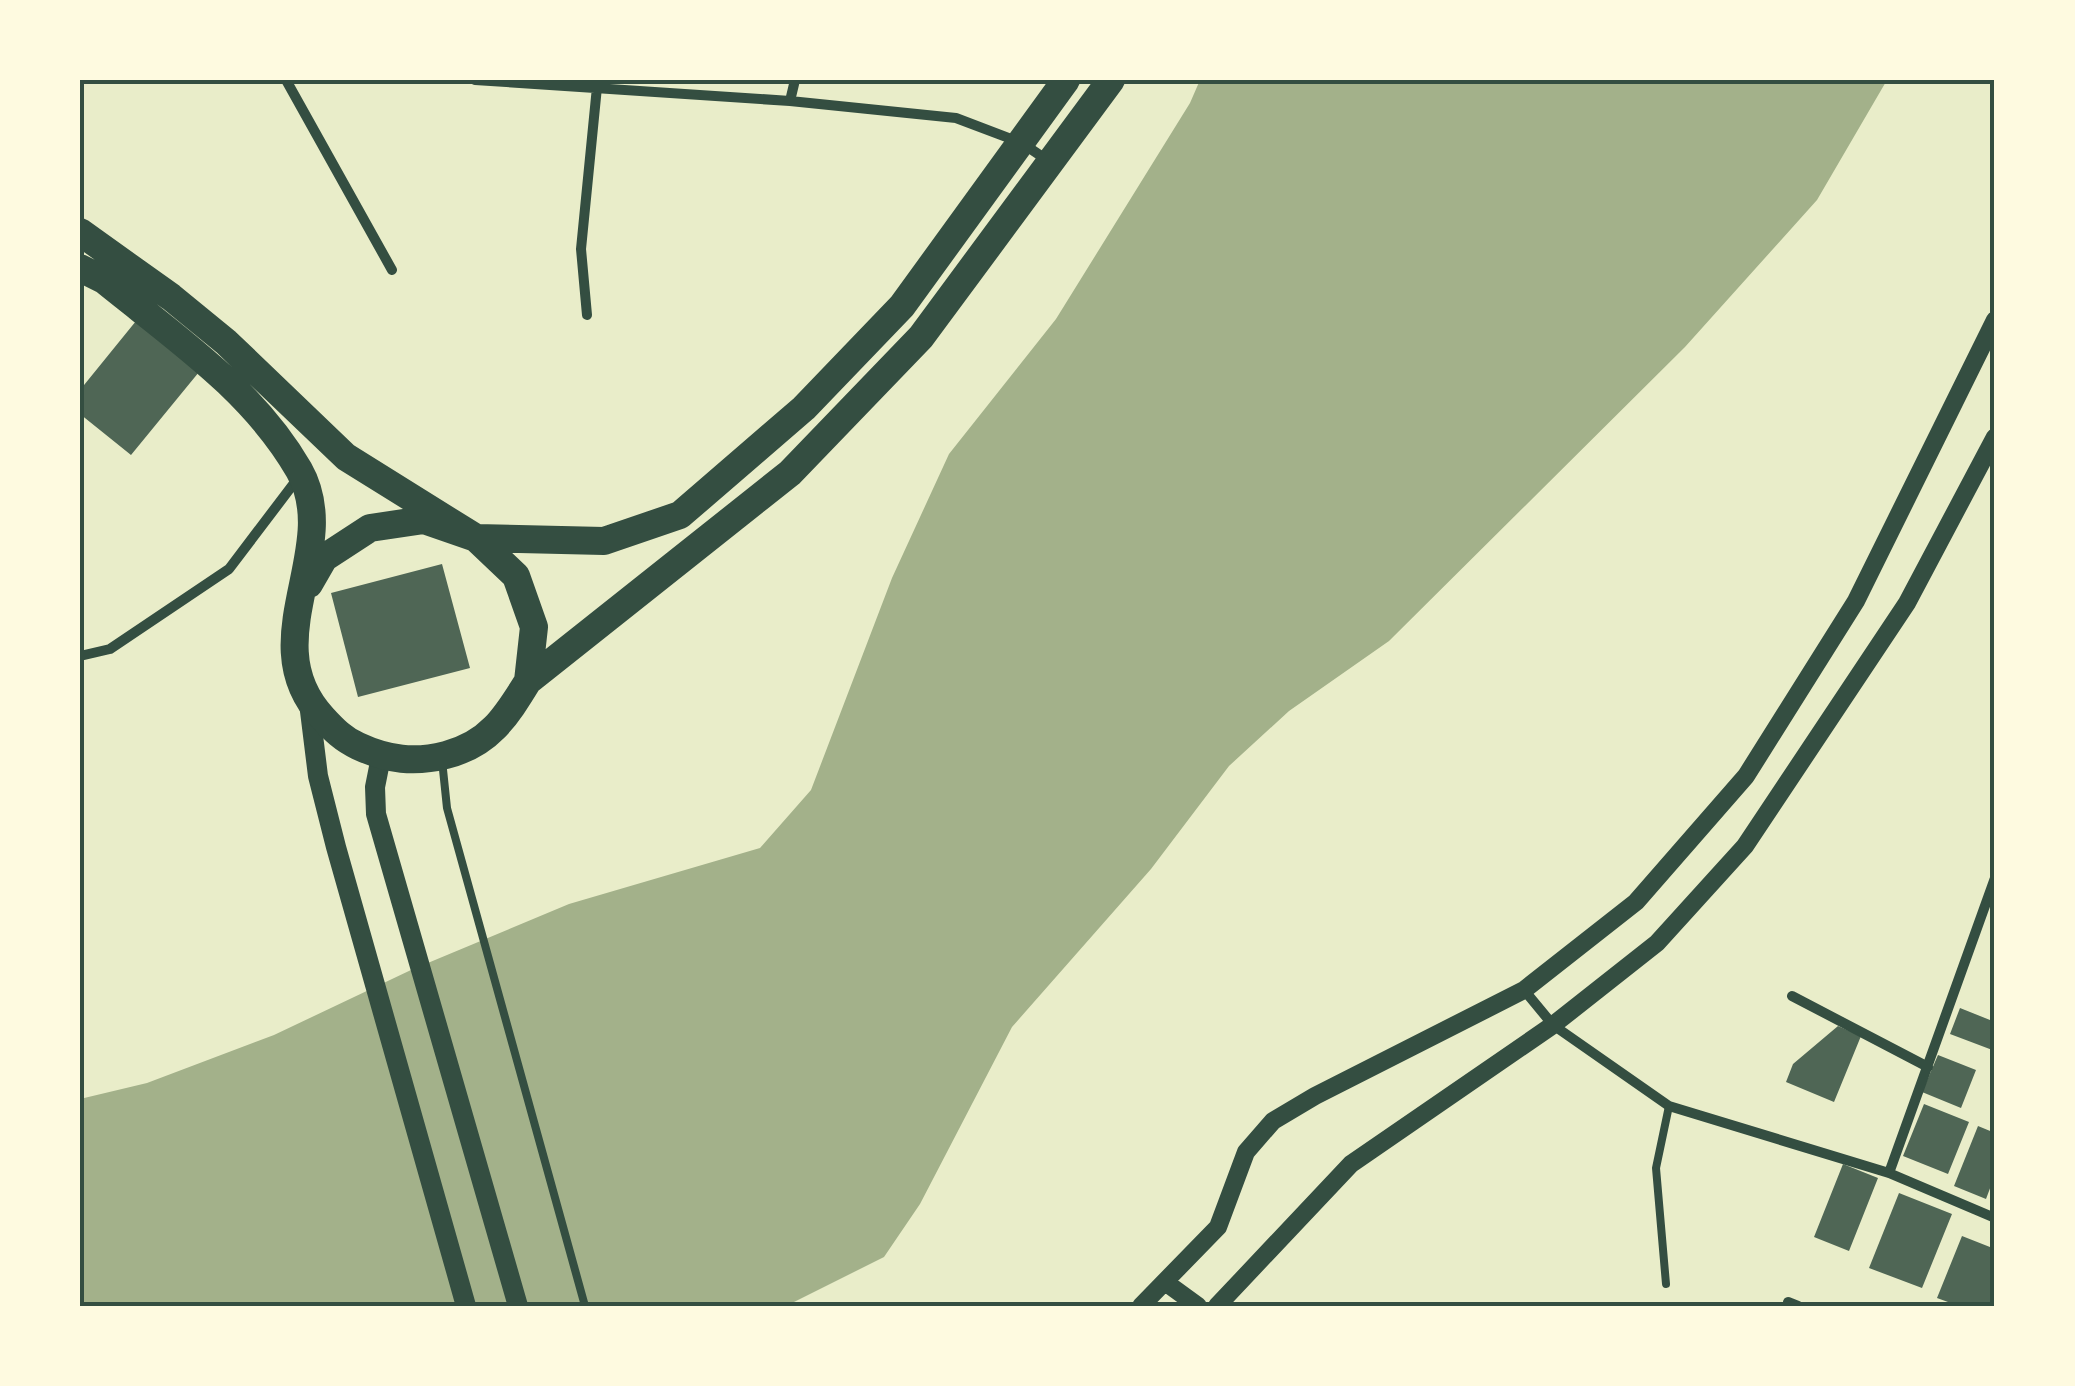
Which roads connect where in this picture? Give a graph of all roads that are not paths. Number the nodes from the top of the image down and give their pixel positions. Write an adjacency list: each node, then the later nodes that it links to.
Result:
1 (286, 80): 12 (street)
2 (475, 80): 6 (street)
3 (795, 80): 7 (street)
4 (1066, 80): 8 (highway)
5 (1112, 80): 9 (highway)
6 (597, 88): 7 (street); 13 (street)
7 (790, 101): 8 (street)
8 (1022, 143): 9 (street); 17 (highway)
9 (1052, 163): 20 (highway)
10 (80, 232): 17 (highway)
11 (80, 268): 16 (highway)
12 (392, 270)
13 (587, 315)
14 (1995, 320): 25 (street)
15 (1995, 437): 27 (street)
16 (301, 474): 18 (highway); 19 (street)
17 (476, 538): 18 (highway); 20 (highway)
18 (297, 605): 21 (highway)
19 (80, 656)
20 (528, 681): 22 (highway)
21 (309, 702): 23 (highway); 34 (main road)
22 (442, 756): 23 (highway); 36 (lane)
23 (382, 757): 35 (main road)
24 (1995, 878): 28 (street)
25 (1524, 990): 27 (street); 32 (street)
26 (1792, 996): 28 (street)
27 (1553, 1025): 29 (street); 39 (street)
28 (1928, 1067): 30 (street)
29 (1670, 1106): 30 (street); 33 (lane)
30 (1889, 1173): 31 (street)
31 (1995, 1218)
32 (1165, 1282): 37 (street); 38 (street)
33 (1666, 1284)
34 (466, 1306)
35 (518, 1306)
36 (585, 1306)
37 (1140, 1306)
38 (1198, 1306)
39 (1217, 1306)

